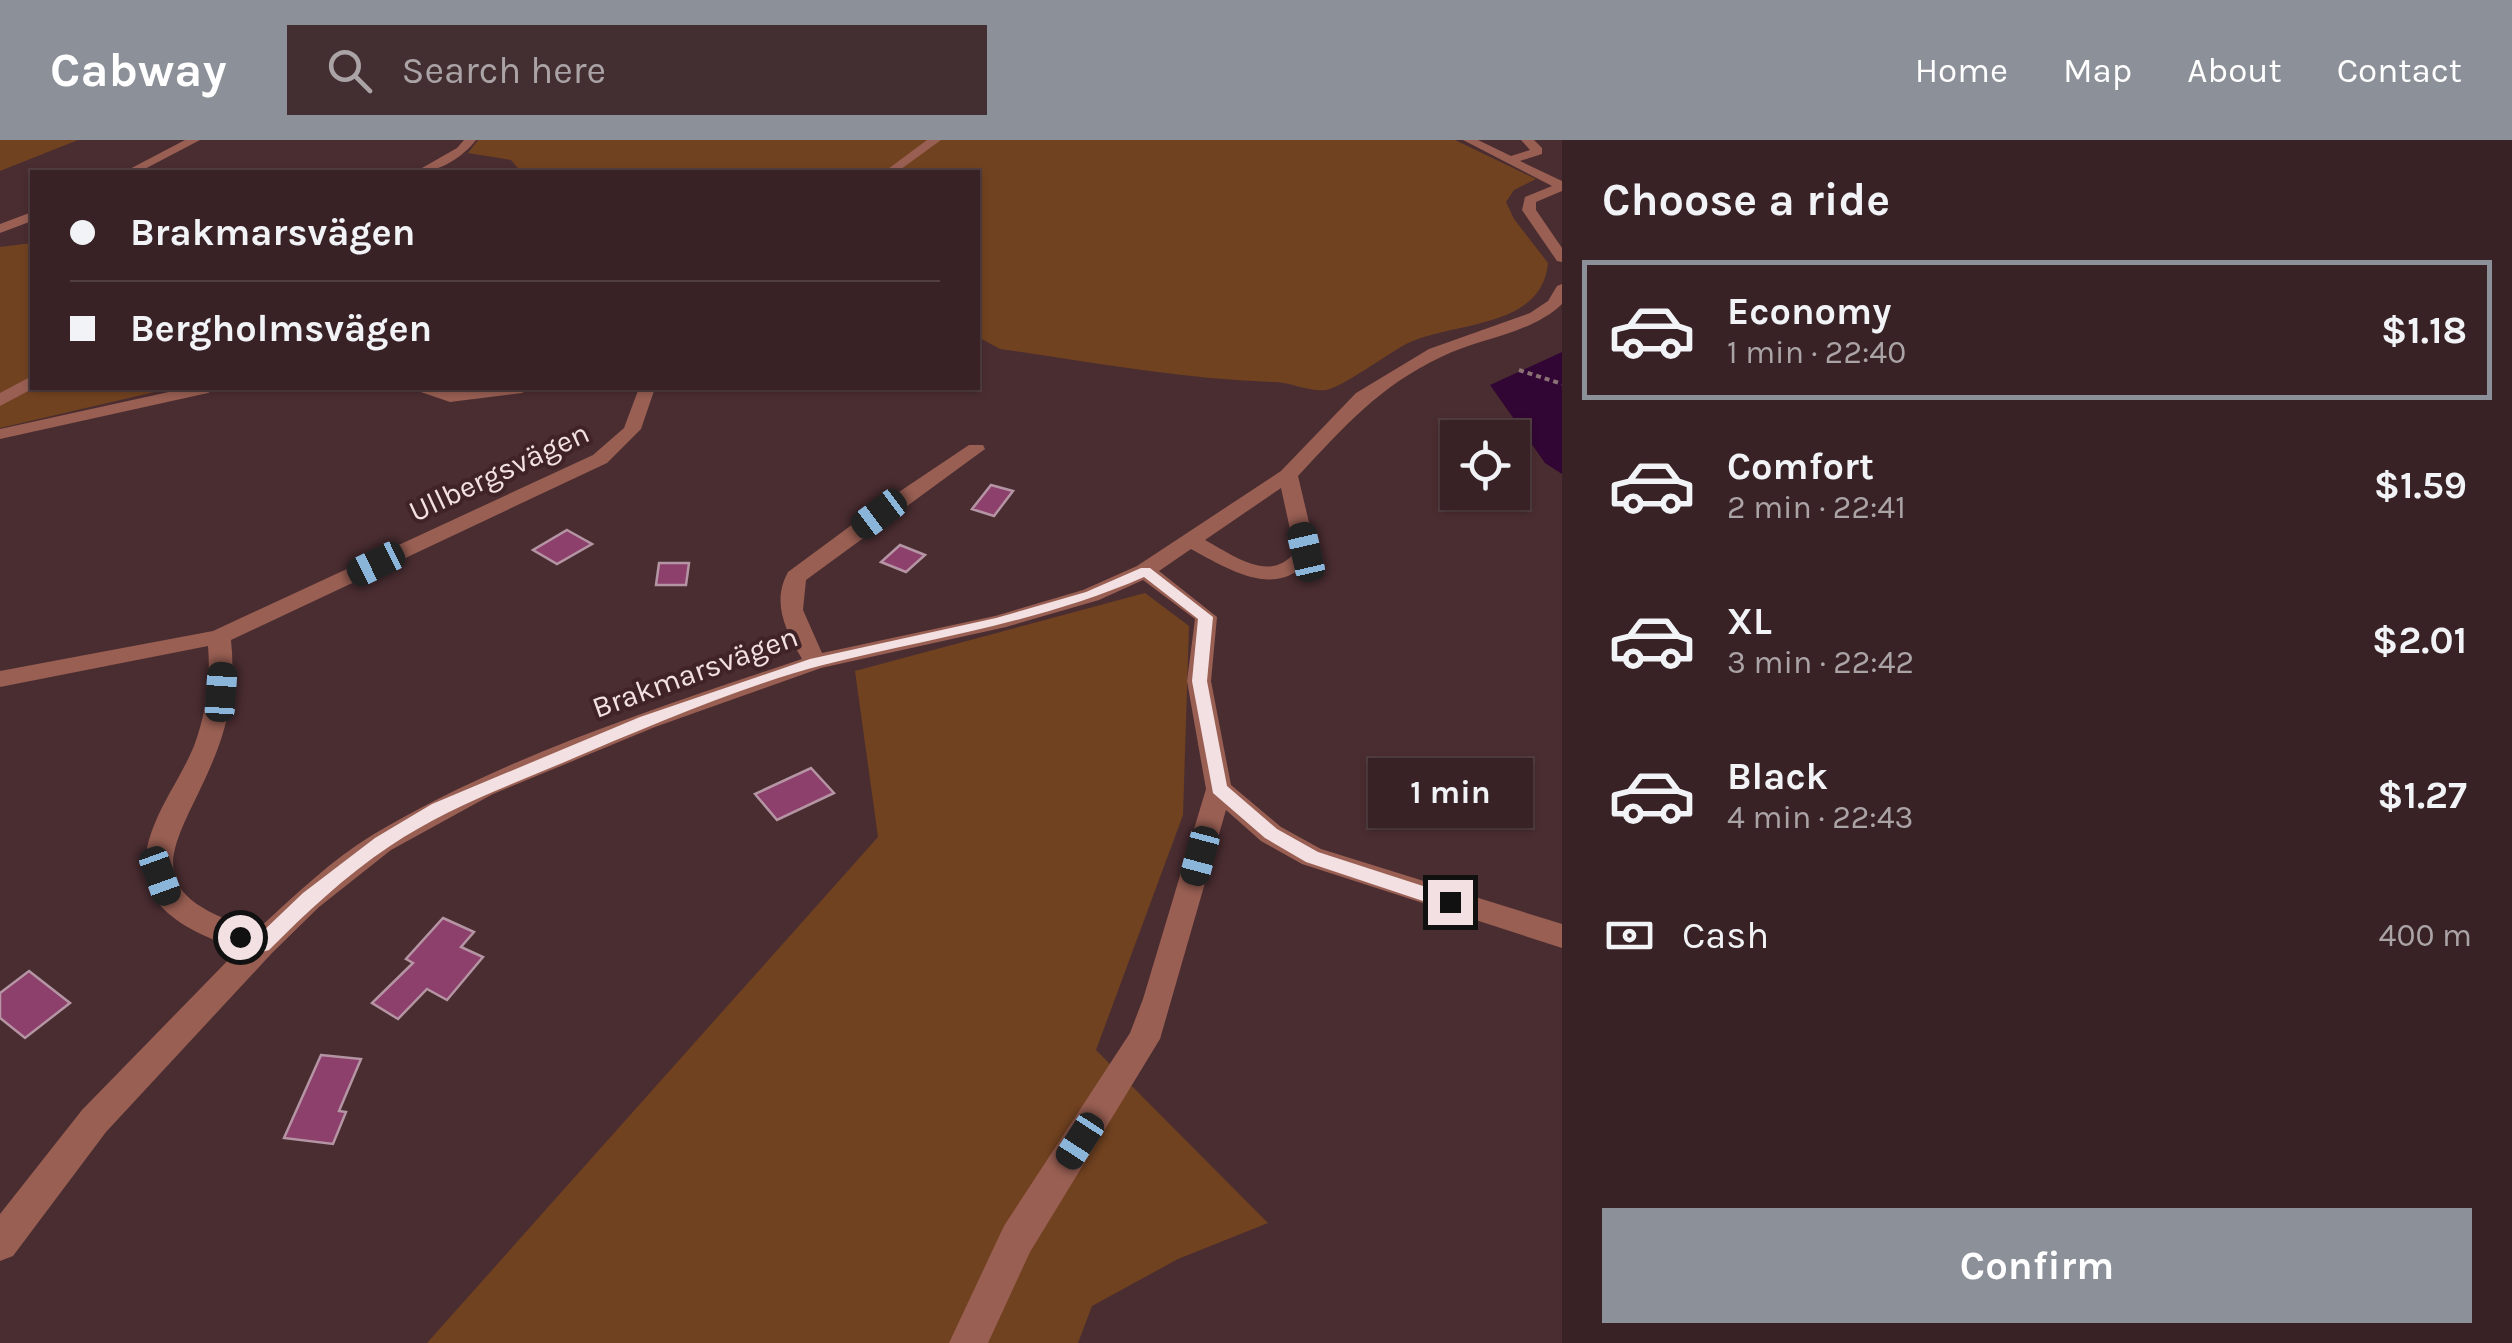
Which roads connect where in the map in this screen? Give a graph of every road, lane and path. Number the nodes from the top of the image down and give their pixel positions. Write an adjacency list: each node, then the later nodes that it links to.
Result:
1 (194, 140): 7 (street)
2 (470, 140): 8 (street)
3 (935, 140): 9 (street)
4 (1468, 140): 6 (street)
5 (1527, 140): 6 (street)
6 (1510, 160): 10 (street)
7 (134, 170)
8 (426, 170)
9 (893, 170)
10 (1562, 186): 13 (street)
11 (30, 217): 12 (street)
12 (0, 229)
13 (1562, 258)
14 (1562, 289): 25 (street, Brakmarsvägen)
15 (1519, 370): 17 (path)
16 (30, 383): 22 (street)
17 (1562, 384)
18 (199, 390): 23 (street)
19 (425, 390): 20 (street)
20 (506, 390)
21 (648, 390): 28 (street, Ullbergsvägen)
22 (0, 400)
23 (0, 434)
24 (976, 449): 29 (street)
25 (1288, 475): 26 (street, Brakmarsvägen); 26 (street)
26 (1189, 540): 27 (street, Brakmarsvägen)
27 (1146, 571): 29 (street, Brakmarsvägen); 31 (street)
28 (219, 638): 30 (street, Ullbergsvägen); 33 (street)
29 (816, 662): 33 (street, Brakmarsvägen)
30 (0, 680)
31 (1219, 789): 32 (street); 35 (street)
32 (1562, 936)
33 (262, 944): 34 (street, Brakmarsvägen)
34 (0, 1243)
35 (968, 1343)

